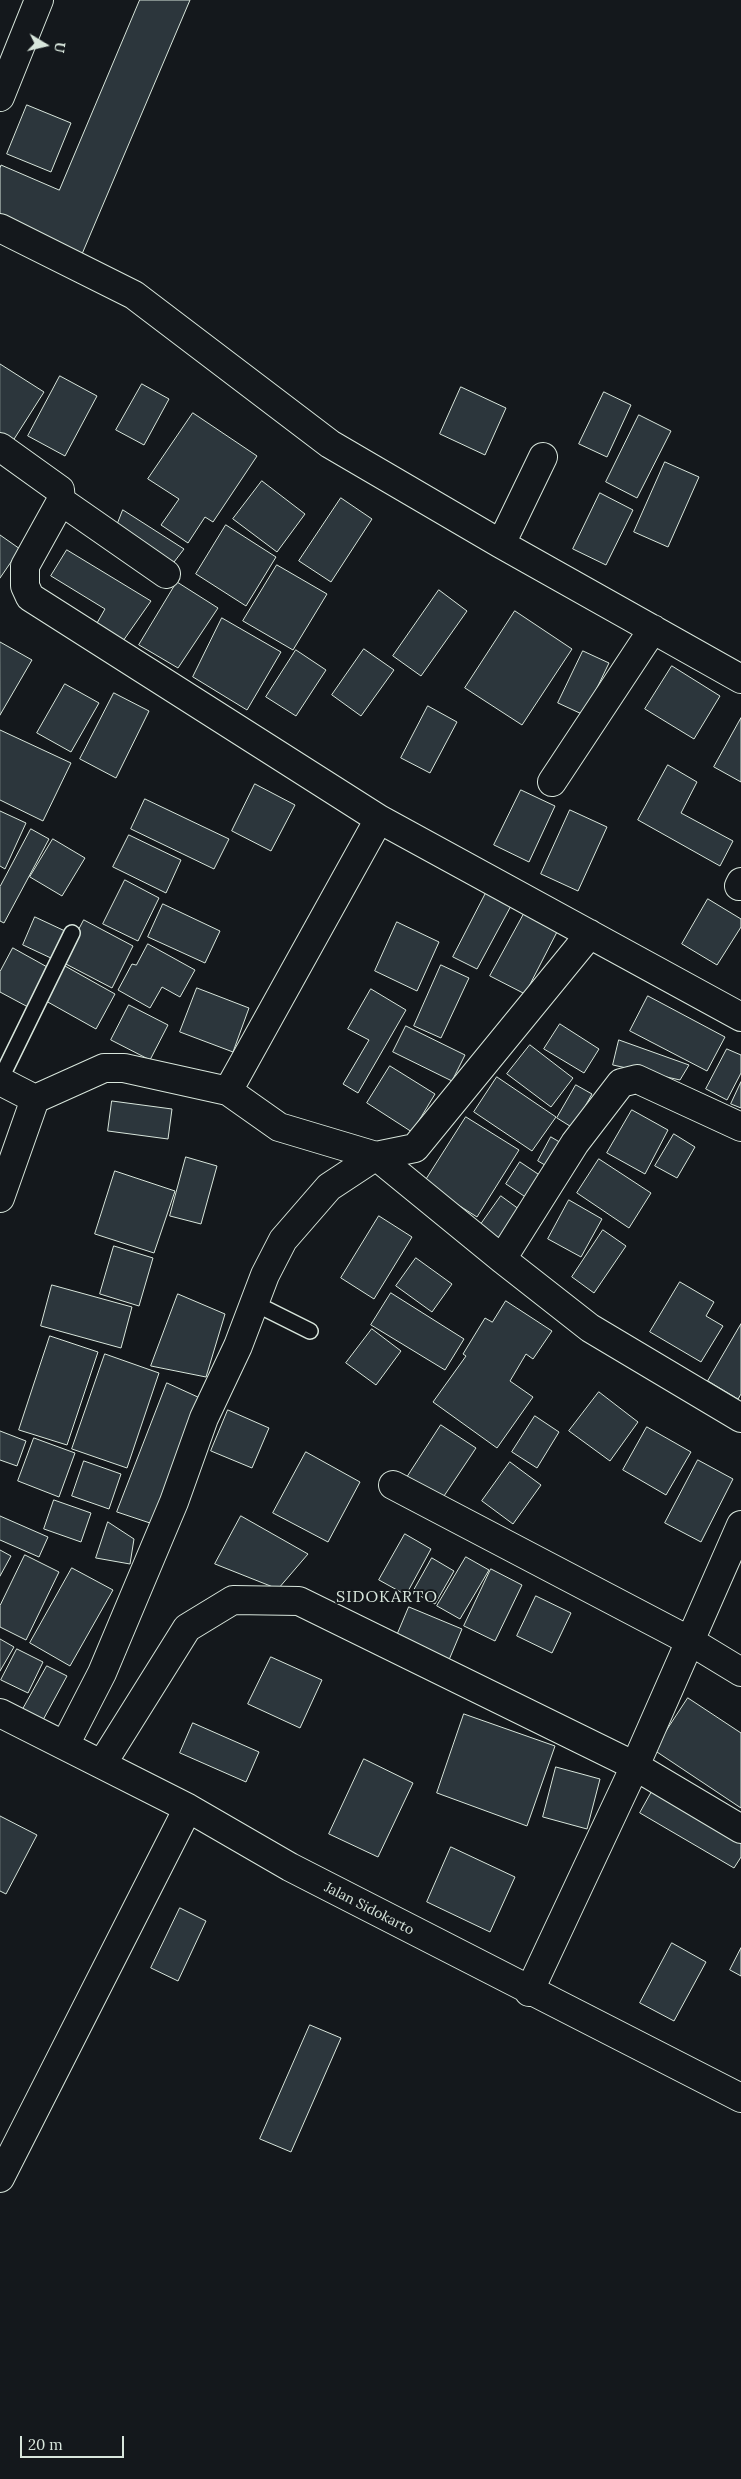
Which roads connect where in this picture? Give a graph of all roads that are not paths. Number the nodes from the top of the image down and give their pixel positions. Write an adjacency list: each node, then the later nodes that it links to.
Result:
1 (39, 0): 2 (street)
2 (0, 97)
3 (0, 228): 7 (street)
4 (0, 447): 6 (street)
5 (543, 457): 7 (street)
6 (61, 501): 8 (street); 12 (street)
7 (501, 544): 9 (street)
8 (166, 574)
9 (653, 629): 10 (street); 11 (street)
10 (741, 679)
11 (552, 782)
12 (379, 819): 14 (street); 17 (street)
13 (72, 933): 16 (lane)
14 (590, 934): 15 (street); 20 (street)
15 (741, 1016)
16 (0, 1080): 18 (street)
17 (228, 1091): 18 (street); 20 (street)
18 (35, 1099): 21 (street)
19 (741, 1127): 22 (street)
20 (376, 1156): 22 (street); 23 (street)
21 (0, 1198)
22 (502, 1260): 25 (street)
23 (254, 1302): 24 (lane); 31 (street)
24 (310, 1331)
25 (741, 1418)
26 (393, 1485): 28 (street)
27 (741, 1525): 28 (street)
28 (690, 1641): 29 (street); 33 (street)
29 (741, 1672)
30 (0, 1713): 31 (street, Jalan Sidokarto)
31 (65, 1745): 32 (street, Jalan Sidokarto)
32 (102, 1764): 33 (street); 34 (street, Jalan Sidokarto)
33 (635, 1766): 35 (street); 36 (street)
34 (188, 1808): 36 (street, Jalan Sidokarto); 38 (street)
35 (741, 1829)
36 (529, 1992): 37 (street, Jalan Sidokarto)
37 (741, 2098)
38 (0, 2178)

